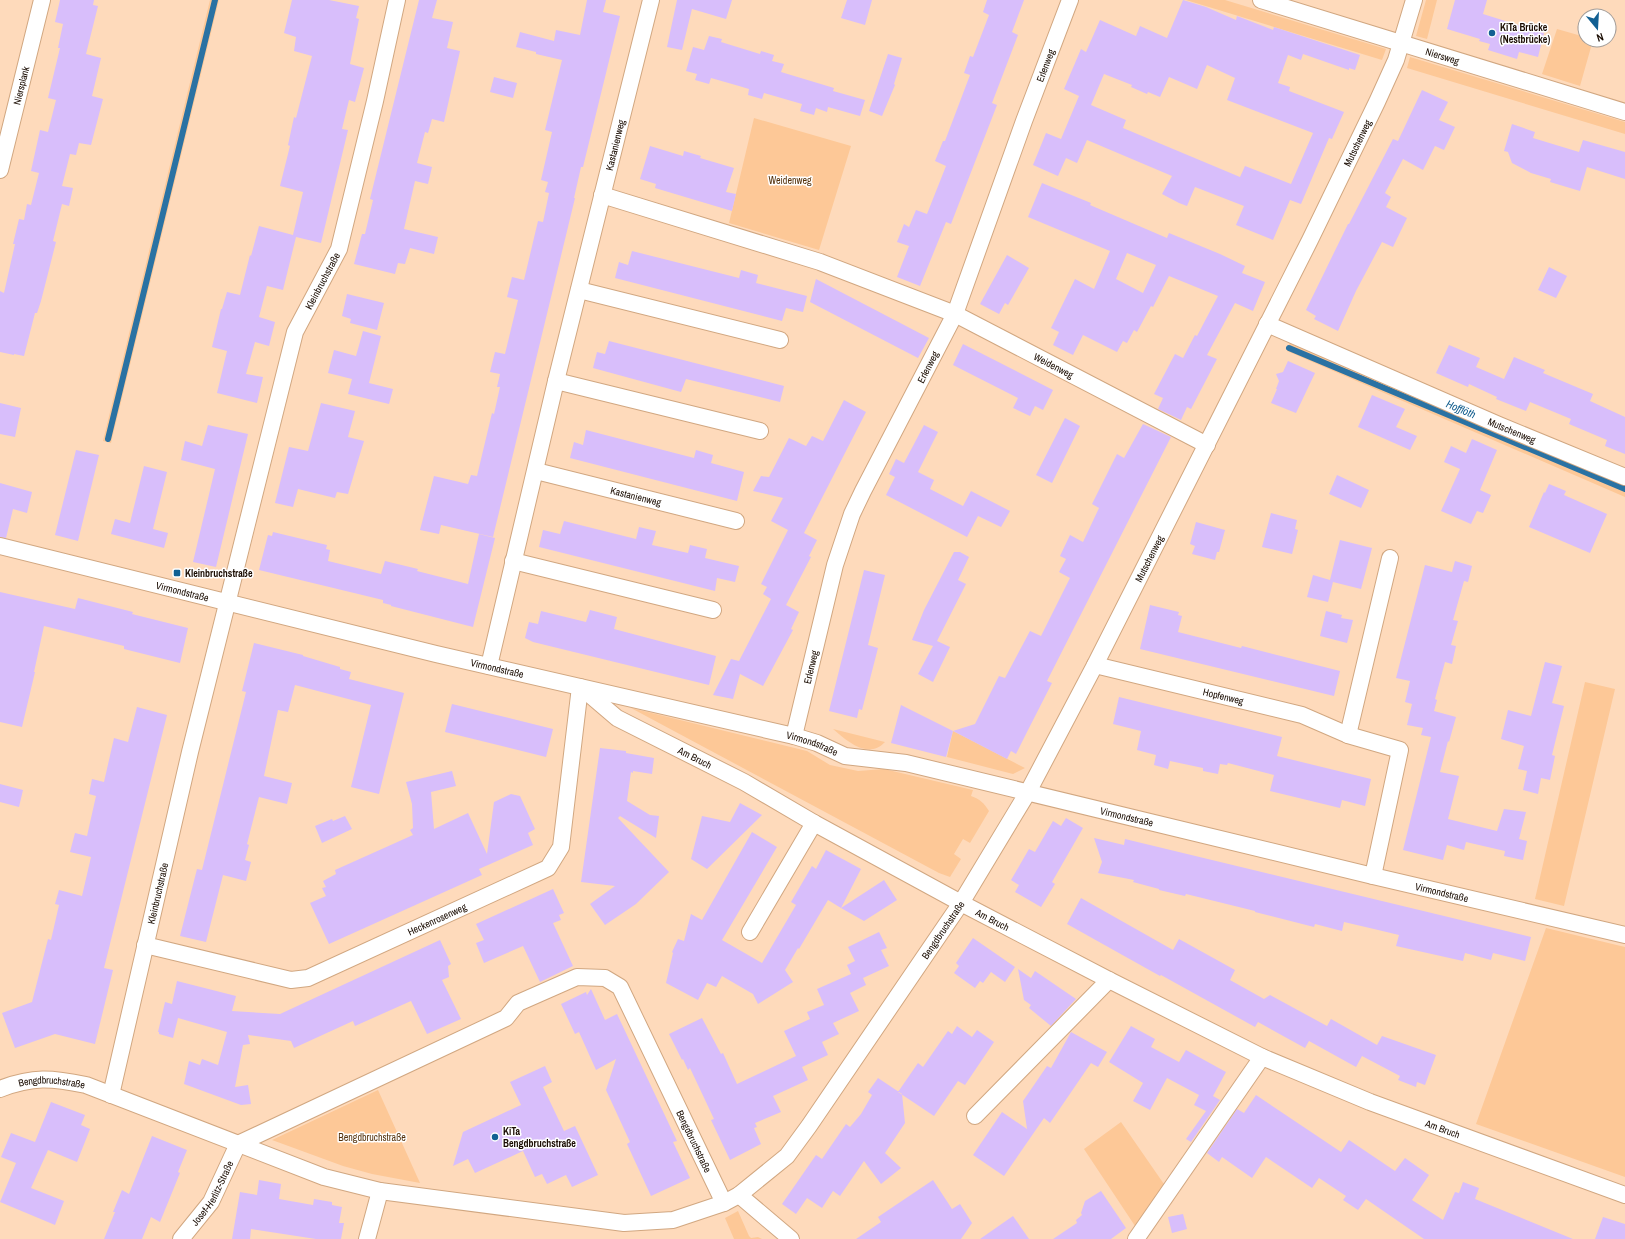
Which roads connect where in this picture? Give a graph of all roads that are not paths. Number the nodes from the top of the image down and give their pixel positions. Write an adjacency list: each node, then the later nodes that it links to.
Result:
1 (42, 0): 9 (street, Niersplank)
2 (397, 0): 24 (street, Kleinbruchstraße)
3 (651, 0): 10 (street, Kastanienweg)
4 (1070, 0): 12 (street, Erlenweg)
5 (1261, 0): 7 (street, Niersweg)
6 (1414, 0): 7 (street, Mutschenweg)
7 (1401, 44): 8 (street, Niersweg); 13 (street, Mutschenweg)
8 (1625, 112)
9 (0, 170)
10 (602, 195): 11 (street, Kastanienweg); 12 (street, Weidenweg)
11 (579, 290): 14 (street); 15 (street, Kastanienweg)
12 (955, 314): 17 (street, Weidenweg); 30 (street, Erlenweg)
13 (1267, 324): 17 (street, Mutschenweg); 19 (street, Mutschenweg)
14 (780, 340)
15 (556, 381): 16 (street); 18 (street, Kastanienweg)
16 (760, 431)
17 (1207, 445): 26 (street, Mutschenweg)
18 (536, 471): 20 (street, Kastanienweg); 23 (street, Kastanienweg)
19 (1625, 477)
20 (736, 520)
21 (0, 546): 24 (street, Virmondstraße)
22 (1390, 558): 29 (street)
23 (513, 561): 25 (street); 27 (street, Kastanienweg)
24 (228, 603): 27 (street, Virmondstraße); 37 (street, Kleinbruchstraße)
25 (713, 610)
26 (1095, 665): 29 (street, Hopfenweg); 31 (street, Mutschenweg)
27 (489, 666): 28 (street, Virmondstraße)
28 (580, 687): 30 (street, Virmondstraße); 32 (street, Am Bruch); 37 (street, Heckenrosenweg)
29 (1348, 735): 33 (street, Hopfenweg)
30 (794, 736): 31 (street, Virmondstraße)
31 (1028, 792): 33 (street, Virmondstraße); 34 (street, Bengdbruchstraße)
32 (814, 823): 34 (street, Am Bruch); 35 (street)
33 (1373, 876): 36 (street, Virmondstraße)
34 (961, 903): 38 (street, Am Bruch); 45 (street, Bengdbruchstraße)
35 (750, 932)
36 (1625, 935)
37 (145, 945): 41 (street, Kleinbruchstraße)
38 (1109, 980): 39 (street, Am Bruch); 42 (street)
39 (1262, 1058): 46 (street, Am Bruch); 51 (street)
40 (0, 1089): 41 (street, Bengdbruchstraße)
41 (110, 1095): 43 (street, Bengdbruchstraße)
42 (975, 1116)
43 (238, 1144): 44 (street, Bengdbruchstraße); 47 (street, Bengdbruchstraße); 48 (street, Josef-Herlitz-Straße)
44 (380, 1191): 47 (street, Bengdbruchstraße); 49 (street)
45 (739, 1195): 47 (street, Bengdbruchstraße); 50 (street)
46 (1625, 1195)
47 (724, 1203)
48 (181, 1239)
49 (367, 1239)
50 (791, 1239)
51 (1136, 1239)

